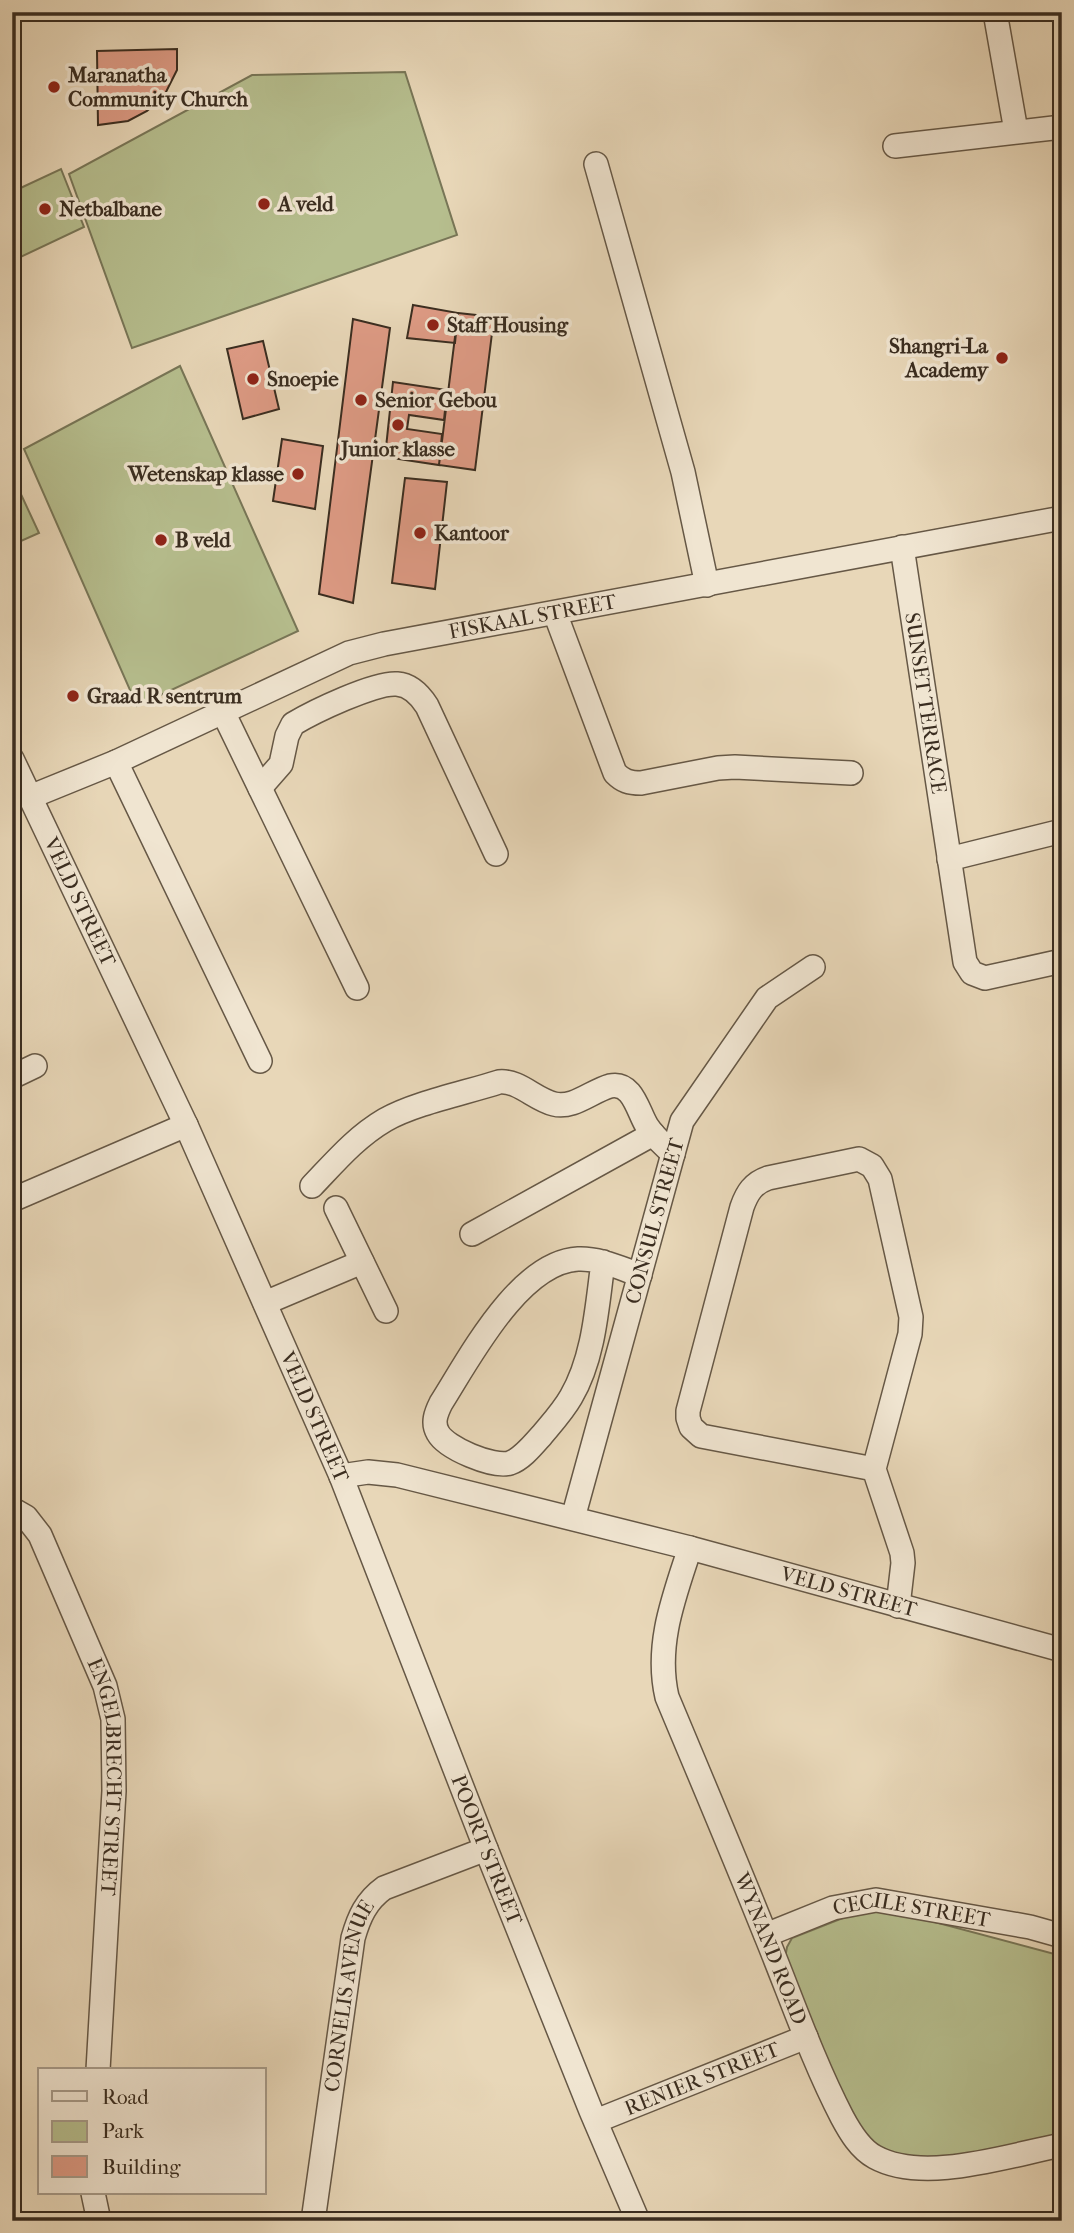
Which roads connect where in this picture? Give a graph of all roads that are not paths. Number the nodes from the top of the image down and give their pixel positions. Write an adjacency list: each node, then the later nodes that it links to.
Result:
1 (995, 12): 3 (street)
2 (1062, 127): 3 (street)
3 (1016, 131): 4 (street)
4 (895, 146)
5 (596, 164): 8 (street)
6 (1062, 518): 7 (street, FISKAAL STREET)
7 (902, 547): 8 (street, FISKAAL STREET); 18 (street, SUNSET TERRACE)
8 (707, 585): 9 (street, FISKAAL STREET)
9 (555, 613): 10 (street, FISKAAL STREET); 13 (street)
10 (223, 712): 12 (street, FISKAAL STREET); 14 (street)
11 (12, 759): 15 (street, VELD STREET)
12 (116, 762): 15 (street, FISKAAL STREET); 22 (street)
13 (851, 774)
14 (260, 788): 17 (street); 21 (street)
15 (30, 797): 25 (street, VELD STREET)
16 (1062, 831): 18 (street)
17 (496, 855)
18 (949, 859): 19 (street, SUNSET TERRACE)
19 (1062, 961)
20 (813, 968): 27 (street, CONSUL STREET)
21 (357, 988)
22 (260, 1061)
23 (35, 1066): 24 (street)
24 (12, 1077)
25 (186, 1125): 29 (street); 35 (street, VELD STREET)
26 (653, 1134): 27 (street); 28 (street); 31 (street)
27 (673, 1154): 34 (street, CONSUL STREET)
28 (312, 1186)
29 (12, 1200)
30 (337, 1208): 32 (street)
31 (472, 1234)
32 (362, 1262): 35 (street); 36 (street)
33 (603, 1262): 33 (street); 34 (street)
34 (640, 1275): 40 (street, CONSUL STREET)
35 (265, 1303): 38 (street, VELD STREET)
36 (386, 1311)
37 (874, 1469): 37 (street); 42 (street)
38 (341, 1476): 40 (street, VELD STREET); 44 (street, POORT STREET)
39 (12, 1508): 48 (street, ENGELBRECHT STREET)
40 (573, 1518): 41 (street, VELD STREET)
41 (690, 1548): 42 (street, VELD STREET); 45 (street, WYNAND ROAD)
42 (898, 1606): 43 (street, VELD STREET)
43 (1062, 1650)
44 (486, 1849): 49 (street, POORT STREET); 53 (street, CORNELIS AVENUE)
45 (766, 1935): 46 (street, CECILE STREET); 47 (street, WYNAND ROAD)
46 (1062, 1936)
47 (806, 2037): 49 (street, RENIER STREET); 50 (street, WYNAND ROAD)
48 (98, 2068)
49 (596, 2121): 54 (street, POORT STREET)
50 (1062, 2145)
51 (93, 2194): 52 (street)
52 (99, 2221)
53 (313, 2221)
54 (638, 2221)

